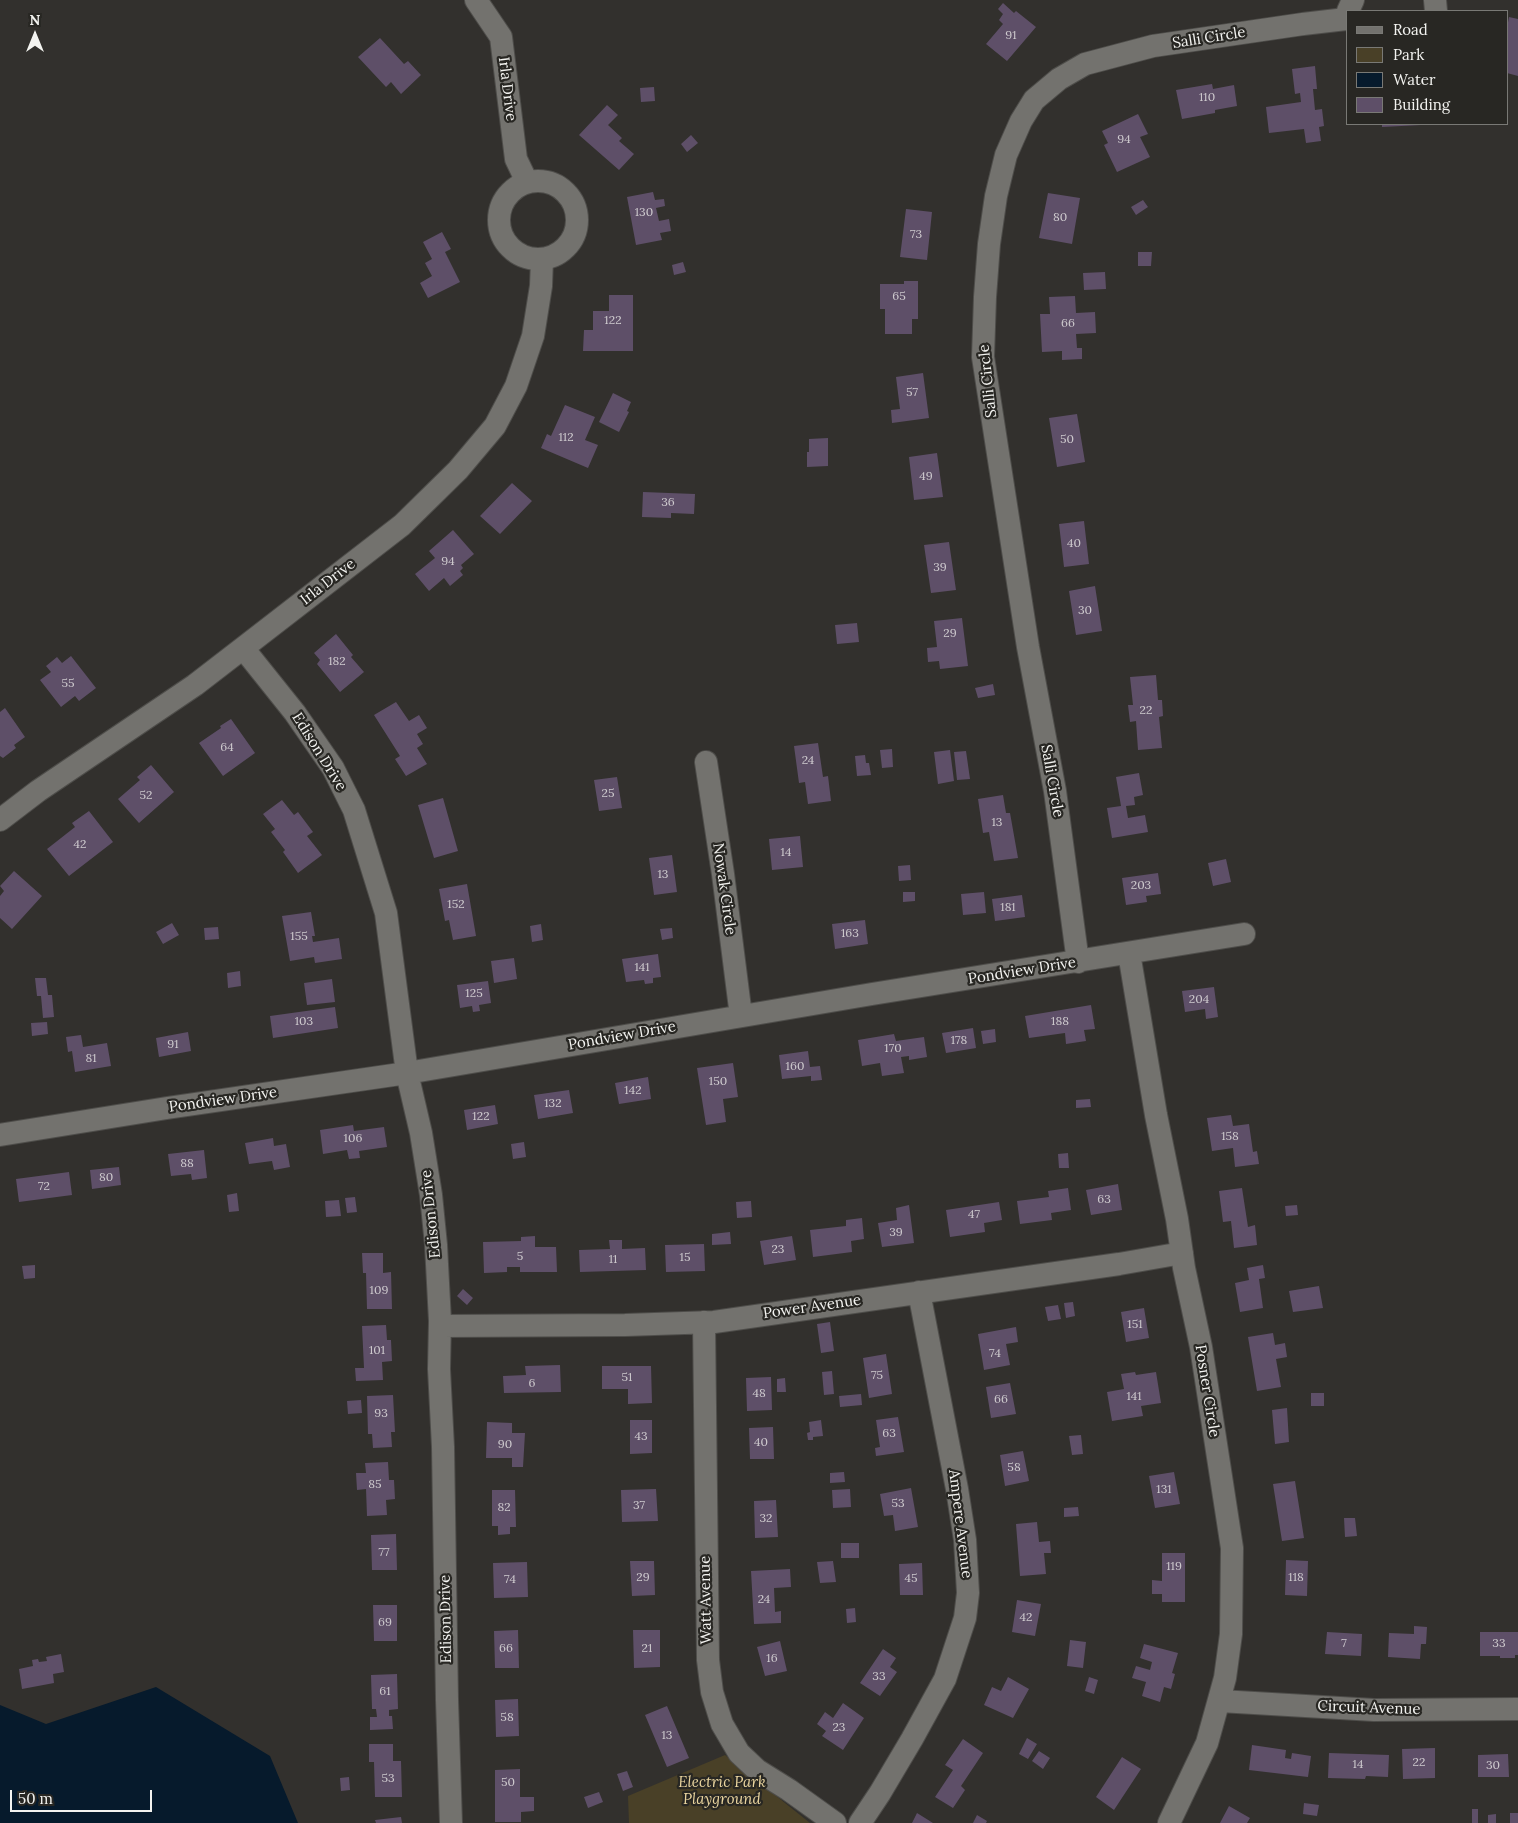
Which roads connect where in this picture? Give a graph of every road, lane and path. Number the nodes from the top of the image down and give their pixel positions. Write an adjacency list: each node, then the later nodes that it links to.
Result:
1 (476, 0): 3 (street, Irla Drive)
2 (1346, 13): 10 (street, Salli Circle)
3 (526, 182): 4 (street); 4 (street)
4 (542, 259): 5 (street, Irla Drive)
5 (243, 648): 7 (street, Irla Drive); 12 (street, Edison Drive)
6 (706, 762): 11 (street, Nowak Circle)
7 (0, 820)
8 (1244, 934): 9 (street, Pondview Drive)
9 (1129, 953): 10 (street, Pondview Drive); 14 (street, Posner Circle)
10 (1078, 962): 11 (street, Pondview Drive)
11 (741, 1016): 12 (street, Pondview Drive)
12 (407, 1073): 13 (street, Pondview Drive); 17 (street, Edison Drive)
13 (0, 1135)
14 (1182, 1253): 15 (street, Power Avenue); 18 (street, Posner Circle)
15 (920, 1292): 16 (street, Power Avenue); 22 (street, Ampere Avenue)
16 (704, 1322): 17 (street, Power Avenue); 21 (street, Watt Avenue)
17 (440, 1326): 20 (street, Edison Drive)
18 (1220, 1701): 19 (street, Circuit Avenue); 23 (street, Posner Circle)
19 (1518, 1709)
20 (451, 1823)
21 (836, 1823)
22 (860, 1823)
23 (1169, 1823)

